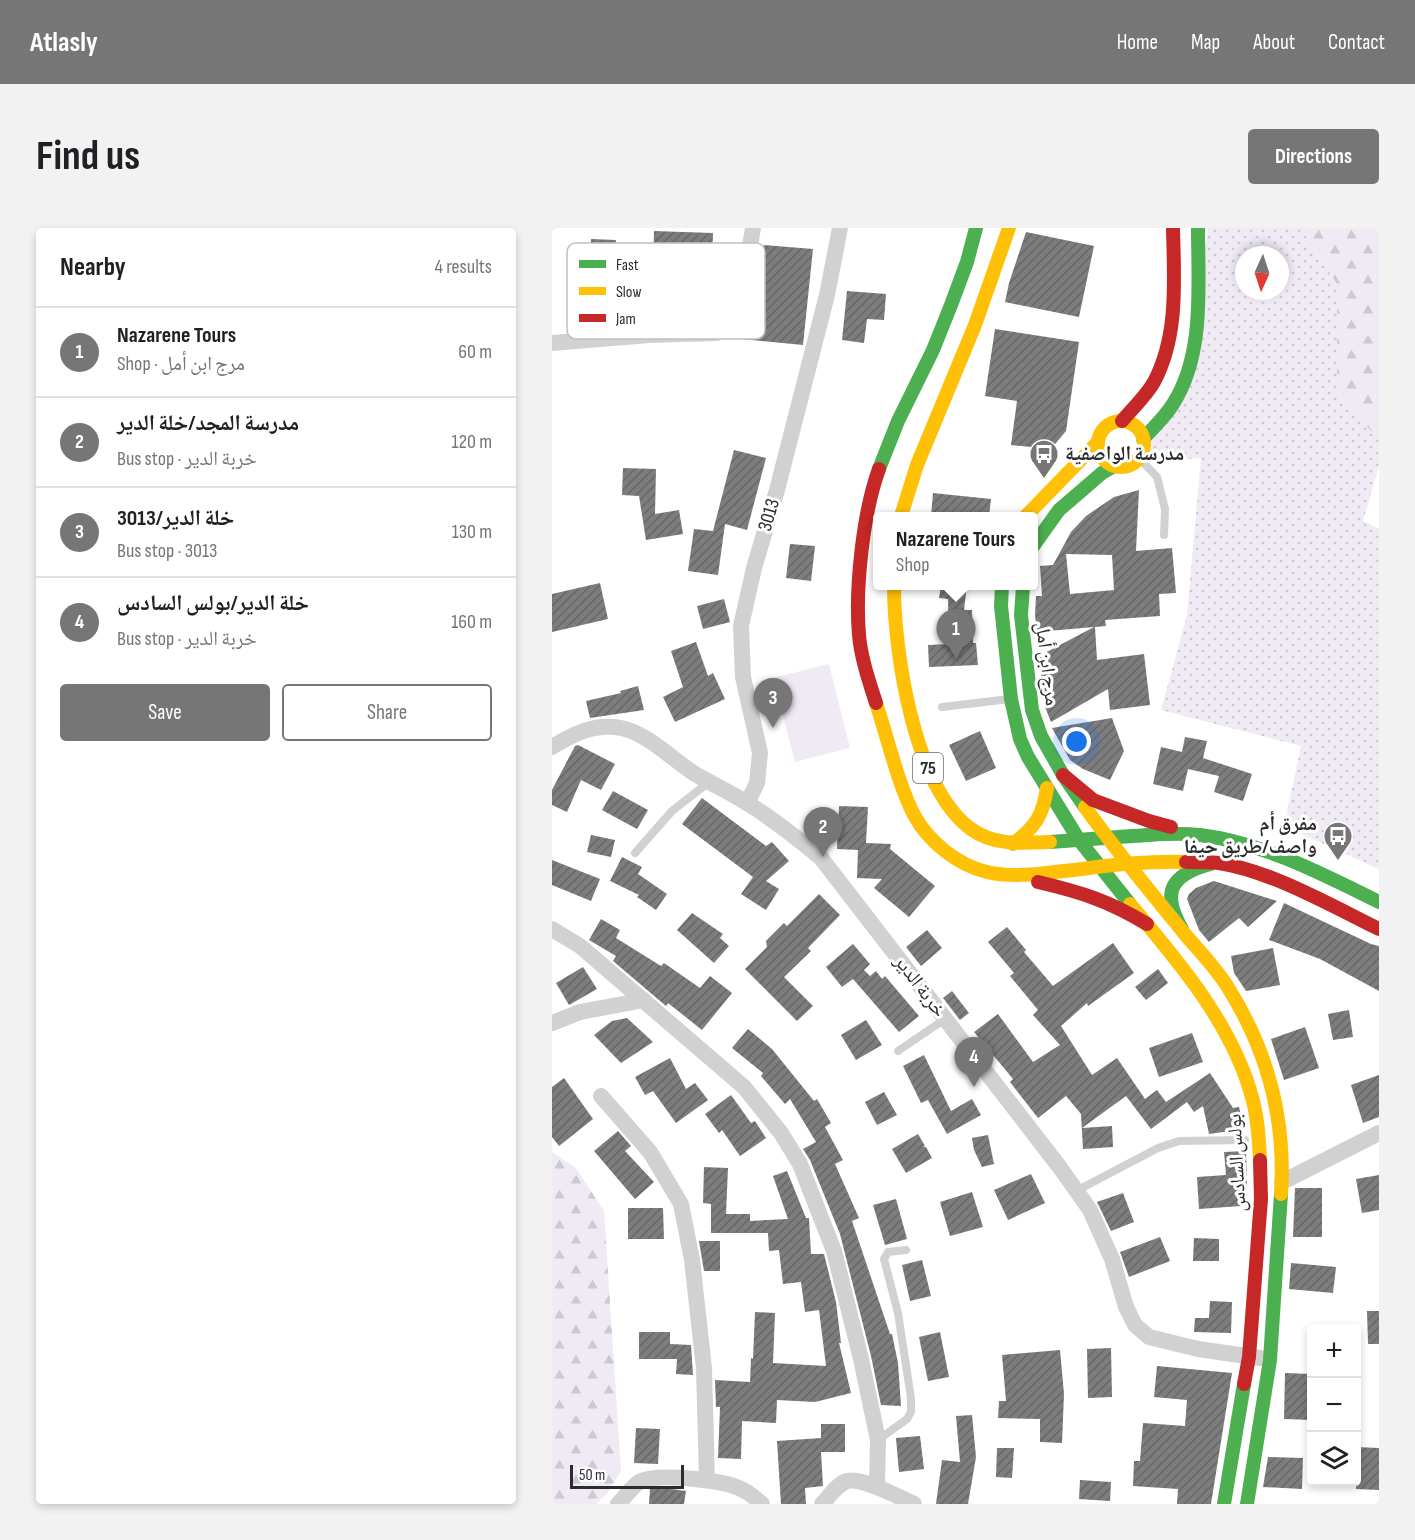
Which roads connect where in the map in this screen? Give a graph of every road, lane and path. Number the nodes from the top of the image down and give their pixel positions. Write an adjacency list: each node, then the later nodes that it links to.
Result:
1 (753, 228): 8 (street)
2 (840, 228): 30 (street, 3013)
3 (969, 228): 9 (main road)
4 (976, 228): 9 (main road, 75)
5 (1009, 228): 17 (main road)
6 (1173, 228): 12 (main road)
7 (1198, 228): 13 (main road)
8 (750, 243)
9 (967, 262): 39 (main road, 75)
10 (595, 339): 11 (street)
11 (552, 343)
12 (1122, 421): 13 (main road); 14 (main road)
13 (1143, 439): 15 (main road)
14 (1098, 441): 16 (main road); 18 (main road)
15 (1139, 458): 16 (main road); 19 (lane)
16 (1114, 466): 20 (main road)
17 (902, 512)
18 (1029, 512)
19 (1164, 535)
20 (1038, 539)
21 (894, 590): 34 (main road, 75)
22 (1002, 590): 24 (main road, مرج ابن أمل)
23 (1023, 590): 27 (main road, مرج ابن أمل)
24 (1011, 699): 25 (lane); 29 (main road, مرج ابن أمل)
25 (942, 707)
26 (552, 747): 28 (street, خربة الدير)
27 (1063, 775): 31 (main road, مرج ابن أمل); 33 (main road)
28 (710, 782): 30 (street, خربة الدير); 35 (lane)
29 (1047, 788): 32 (main road, مرج ابن أمل); 34 (main road)
30 (747, 803): 46 (street, خربة الدير)
31 (1107, 838): 32 (main road, 75); 33 (main road, 75); 36 (main road, مرج ابن أمل)
32 (1079, 840): 34 (main road, 75); 37 (main road, مرج ابن أمل)
33 (1223, 840): 40 (main road, 75)
34 (1012, 844)
35 (635, 853)
36 (1128, 863): 37 (main road, 75); 38 (main road, 75); 43 (main road, بولس السادس)
37 (1098, 866): 39 (main road, 75); 41 (main road, بولس السادس)
38 (1228, 866): 43 (main road); 44 (main road, 75)
39 (1011, 875): 41 (main road)
40 (1379, 902)
41 (1147, 924): 55 (main road, بولس السادس)
42 (552, 929): 45 (street)
43 (1182, 929): 52 (main road, بولس السادس)
44 (1379, 929)
45 (644, 1000): 47 (street); 57 (street)
46 (945, 1019): 48 (lane); 53 (street, خربة الدير)
47 (552, 1023)
48 (898, 1051)
49 (601, 1095): 58 (street)
50 (1379, 1133): 52 (street)
51 (1245, 1140): 53 (lane)
52 (1282, 1182): 56 (main road, بولس السادس)
53 (1077, 1191): 55 (street, خربة الدير)
54 (906, 1250): 57 (lane)
55 (1250, 1357): 56 (street, خربة الدير); 64 (main road, بولس السادس)
56 (1270, 1360): 65 (main road, بولس السادس)
57 (878, 1440): 59 (street)
58 (707, 1480): 60 (street); 61 (street)
59 (877, 1487): 62 (street); 63 (street)
60 (618, 1504)
61 (762, 1504)
62 (822, 1504)
63 (914, 1504)
64 (1224, 1504)
65 (1247, 1504)

